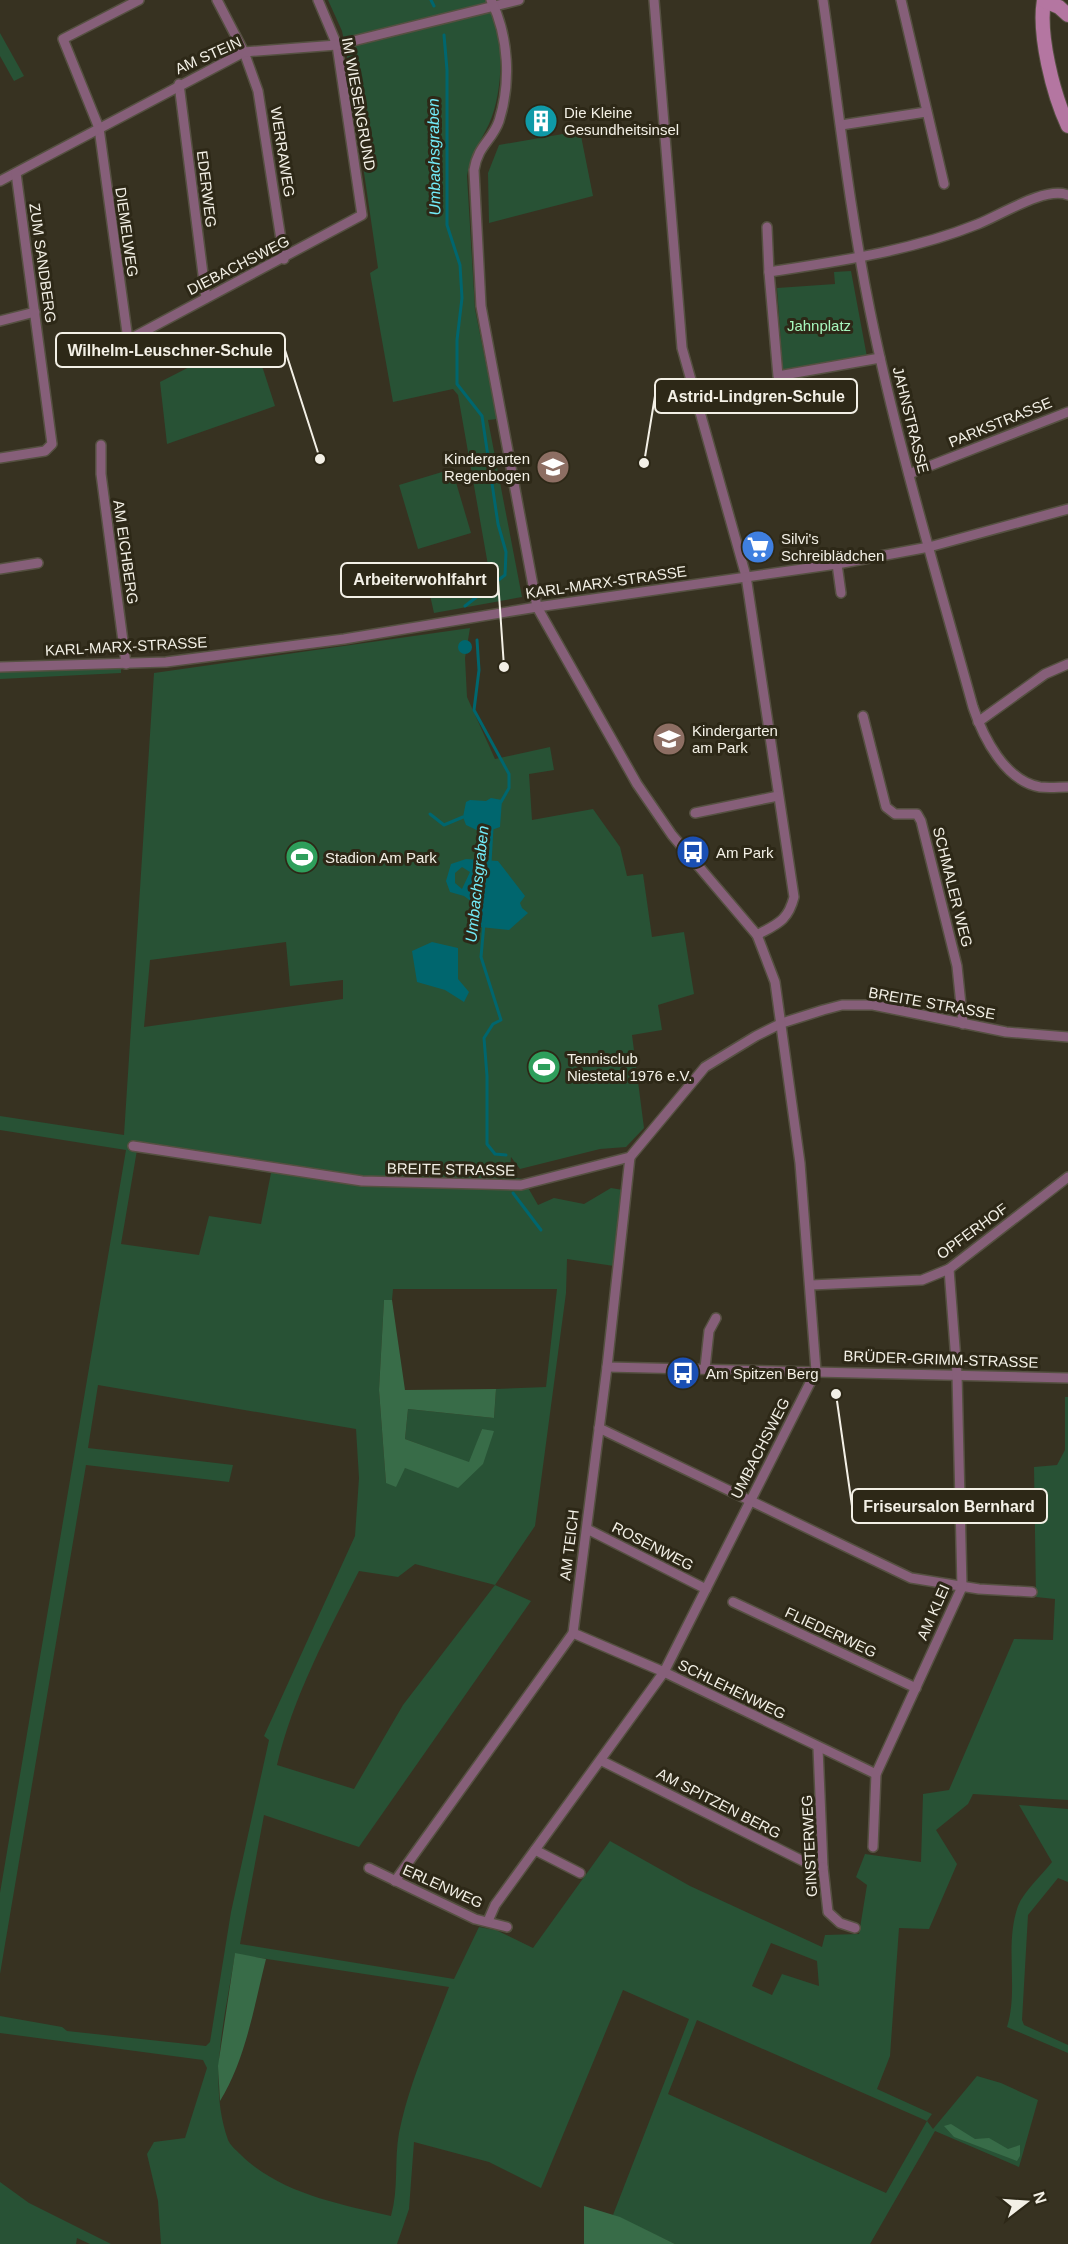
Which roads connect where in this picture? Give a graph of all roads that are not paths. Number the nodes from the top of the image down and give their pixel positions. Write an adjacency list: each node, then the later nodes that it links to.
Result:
1 (139, 0): 17 (street, DIEMELWEG)
2 (318, 0): 11 (street, IM WIESENGRUND)
3 (519, 0): 9 (street, AM STEIN)
4 (654, 0): 41 (street)
5 (823, 0): 15 (street, JAHNSTRASSE)
6 (901, 0): 14 (street)
7 (1045, 0): 10 (main road); 16 (main road)
8 (217, 1): 12 (street, WERRAWEG)
9 (493, 3): 11 (street, AM STEIN); 43 (street)
10 (1068, 15)
11 (337, 45): 12 (street, AM STEIN); 22 (street, IM WIESENGRUND)
12 (244, 52): 13 (street, AM STEIN); 25 (street, WERRAWEG)
13 (179, 84): 17 (street, AM STEIN); 27 (street, EDERWEG)
14 (926, 111): 15 (street); 20 (street)
15 (841, 125): 24 (street, JAHNSTRASSE)
16 (1068, 126)
17 (99, 128): 18 (street, AM STEIN); 30 (street, DIEMELWEG)
18 (16, 173): 19 (street, AM STEIN); 28 (street, ZUM SANDBERG)
19 (0, 181)
20 (944, 184)
21 (1068, 195): 24 (street)
22 (362, 215): 25 (street, DIEBACHSWEG)
23 (767, 227): 26 (street)
24 (860, 258): 26 (street); 31 (street, JAHNSTRASSE)
25 (284, 259): 27 (street, DIEBACHSWEG)
26 (769, 272): 31 (street)
27 (206, 298): 30 (street, DIEBACHSWEG)
28 (35, 312): 29 (street); 34 (street, ZUM SANDBERG)
29 (0, 321)
30 (128, 340)
31 (880, 358): 35 (street, JAHNSTRASSE)
32 (1068, 412): 35 (street, PARKSTRASSE)
33 (101, 445): 44 (street, AM EICHBERG)
34 (0, 458)
35 (909, 474): 37 (street, JAHNSTRASSE)
36 (1068, 509): 37 (street, KARL-MARX-STRASSE)
37 (928, 547): 39 (street, KARL-MARX-STRASSE); 48 (street, JAHNSTRASSE)
38 (38, 563): 40 (street)
39 (837, 564): 41 (street, KARL-MARX-STRASSE); 42 (street)
40 (0, 569)
41 (746, 576): 43 (street, KARL-MARX-STRASSE); 50 (street)
42 (841, 593)
43 (537, 607): 44 (street, KARL-MARX-STRASSE); 52 (street)
44 (126, 664): 46 (street, KARL-MARX-STRASSE)
45 (1068, 664): 48 (street)
46 (0, 667)
47 (863, 716): 54 (street, SCHMALER WEG)
48 (978, 722): 49 (street, JAHNSTRASSE)
49 (1068, 787)
50 (778, 796): 51 (street); 52 (street)
51 (695, 813)
52 (757, 935): 53 (street)
53 (782, 1023): 54 (street, BREITE STRASSE); 57 (street, BREITE STRASSE); 60 (street)
54 (963, 1024): 55 (street, BREITE STRASSE)
55 (1068, 1037)
56 (133, 1146): 57 (street, BREITE STRASSE)
57 (630, 1157): 62 (street, AM TEICH)
58 (1068, 1177): 59 (street, OPFERHOF)
59 (949, 1269): 60 (street, OPFERHOF); 65 (street, AM KLEI)
60 (811, 1285): 64 (street)
61 (716, 1318): 63 (street)
62 (607, 1367): 63 (street, BRÜDER-GRIMM-STRASSE); 67 (street, AM TEICH)
63 (705, 1368): 64 (street, BRÜDER-GRIMM-STRASSE)
64 (816, 1371): 65 (street, BRÜDER-GRIMM-STRASSE); 68 (street, UMBACHSWEG)
65 (957, 1374): 66 (street, BRÜDER-GRIMM-STRASSE); 70 (street, AM KLEI)
66 (1068, 1378)
67 (598, 1428): 68 (street); 69 (street, AM TEICH)
68 (750, 1500): 70 (street); 71 (street, UMBACHSWEG)
69 (587, 1529): 71 (street, ROSENWEG); 74 (street, AM TEICH)
70 (962, 1587): 72 (street); 76 (street, AM KLEI)
71 (706, 1589): 75 (street, UMBACHSWEG)
72 (1032, 1592)
73 (733, 1602): 76 (street, FLIEDERWEG)
74 (573, 1633): 75 (street, SCHLEHENWEG); 85 (street, AM TEICH)
75 (664, 1672): 77 (street, SCHLEHENWEG); 78 (street, UMBACHSWEG)
76 (916, 1688): 79 (street, AM KLEI)
77 (818, 1748): 79 (street, SCHLEHENWEG); 82 (street, GINSTERWEG)
78 (602, 1761): 81 (street, UMBACHSWEG); 82 (street, AM SPITZEN BERG)
79 (876, 1774): 80 (street, AM KLEI)
80 (873, 1847)
81 (535, 1850): 84 (street); 86 (street, UMBACHSWEG)
82 (823, 1867): 88 (street, GINSTERWEG)
83 (369, 1868): 85 (street, ERLENWEG)
84 (580, 1873)
85 (395, 1881): 86 (street, ERLENWEG)
86 (488, 1921): 87 (street, ERLENWEG)
87 (507, 1927)
88 (855, 1928)

